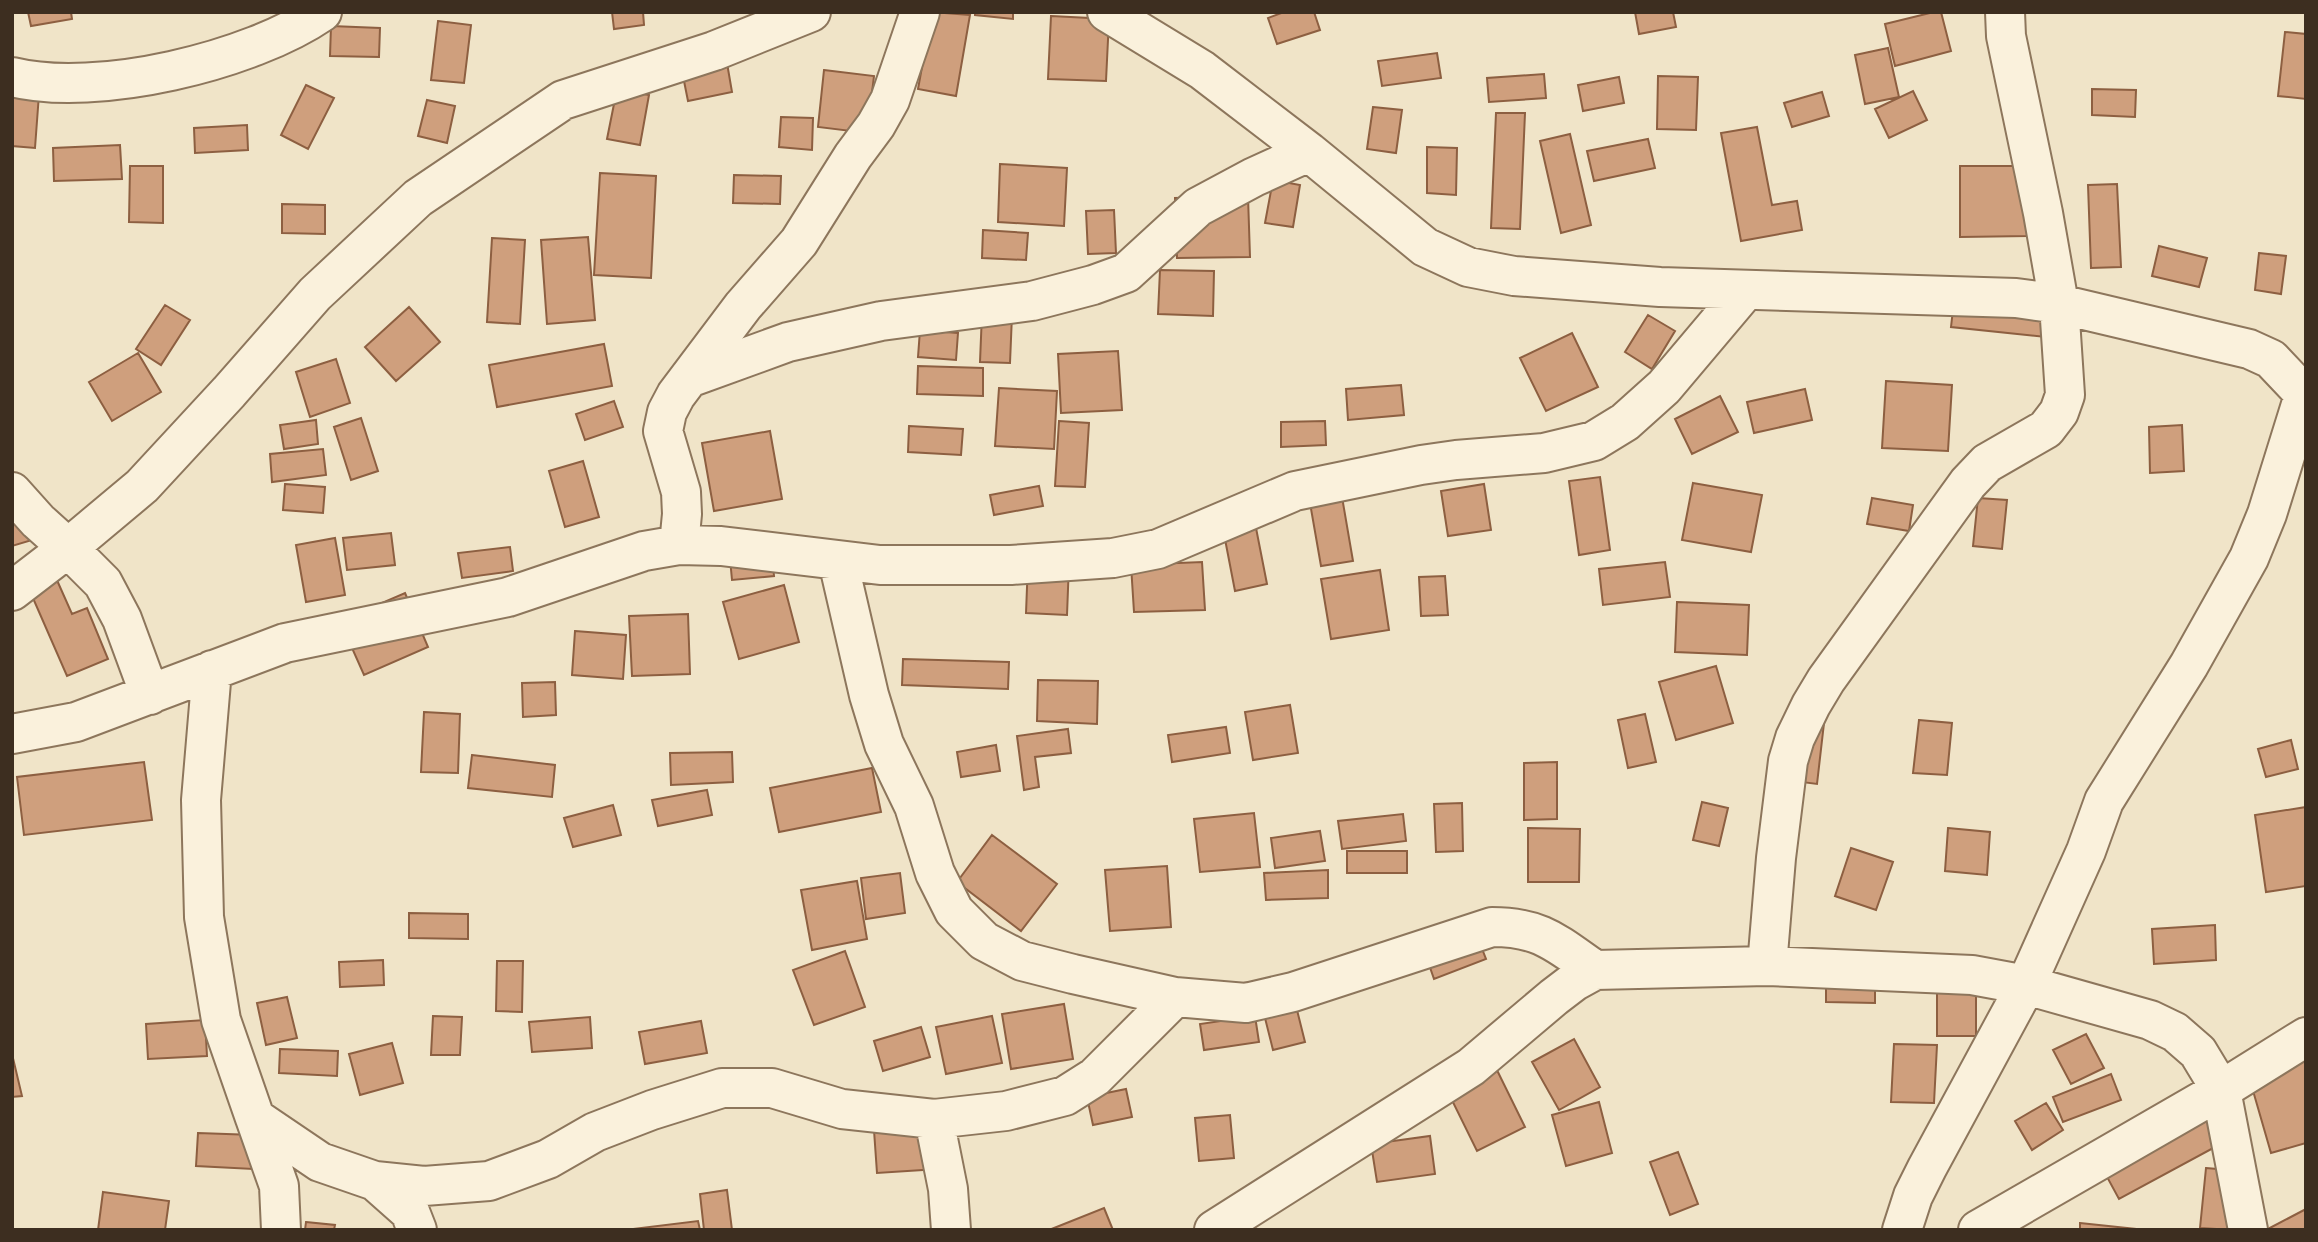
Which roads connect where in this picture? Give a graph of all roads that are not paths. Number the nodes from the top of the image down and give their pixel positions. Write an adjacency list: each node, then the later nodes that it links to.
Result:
1 (322, 12): 6 (street)
2 (811, 12): 14 (street)
3 (920, 12): 10 (street)
4 (1107, 12): 7 (street)
5 (2005, 12): 9 (street)
6 (12, 77)
7 (1309, 152): 8 (street); 10 (street)
8 (1745, 291): 9 (street); 15 (street)
9 (2059, 304): 11 (street); 20 (street)
10 (689, 378): 13 (street)
11 (2305, 395): 22 (street)
12 (12, 492): 14 (street)
13 (679, 545): 15 (street); 17 (street)
14 (68, 548): 16 (street); 18 (street)
15 (838, 561): 23 (street)
16 (12, 591)
17 (212, 670): 18 (street); 26 (street)
18 (150, 695): 19 (street)
19 (12, 734)
20 (1767, 966): 21 (street); 22 (street)
21 (1595, 970): 23 (street); 32 (street)
22 (2026, 985): 25 (street); 33 (street)
23 (1175, 997): 27 (street)
24 (2306, 1037): 25 (street)
25 (2221, 1090): 34 (street); 35 (street)
26 (255, 1118): 28 (street); 29 (street)
27 (934, 1119): 28 (street); 31 (street)
28 (375, 1181): 30 (street)
29 (281, 1230)
30 (417, 1230)
31 (951, 1230)
32 (1214, 1230)
33 (1902, 1230)
34 (1978, 1230)
35 (2248, 1230)

